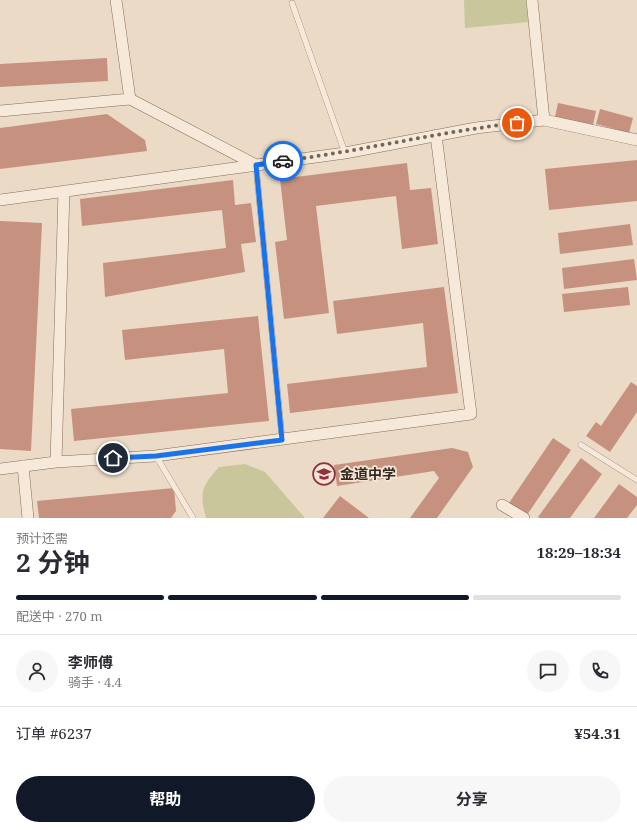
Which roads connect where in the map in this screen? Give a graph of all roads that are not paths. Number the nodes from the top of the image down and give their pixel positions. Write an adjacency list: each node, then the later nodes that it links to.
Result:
1 (116, 0): 4 (street)
2 (532, 0): 6 (street)
3 (292, 3): 9 (lane)
4 (130, 99): 5 (street); 10 (street)
5 (0, 111)
6 (544, 120): 7 (street); 8 (street)
7 (436, 135): 9 (street); 13 (street)
8 (637, 140)
9 (345, 153): 10 (street)
10 (256, 165): 11 (street); 13 (lane)
11 (64, 191): 12 (street); 16 (street)
12 (0, 200)
13 (282, 440): 15 (street)
14 (581, 445): 19 (lane)
15 (156, 456): 16 (street); 22 (lane)
16 (56, 462): 17 (street)
17 (23, 466): 18 (street); 21 (street)
18 (0, 468)
19 (637, 480)
20 (502, 505): 23 (street)
21 (28, 518)
22 (193, 518)
23 (524, 518)

